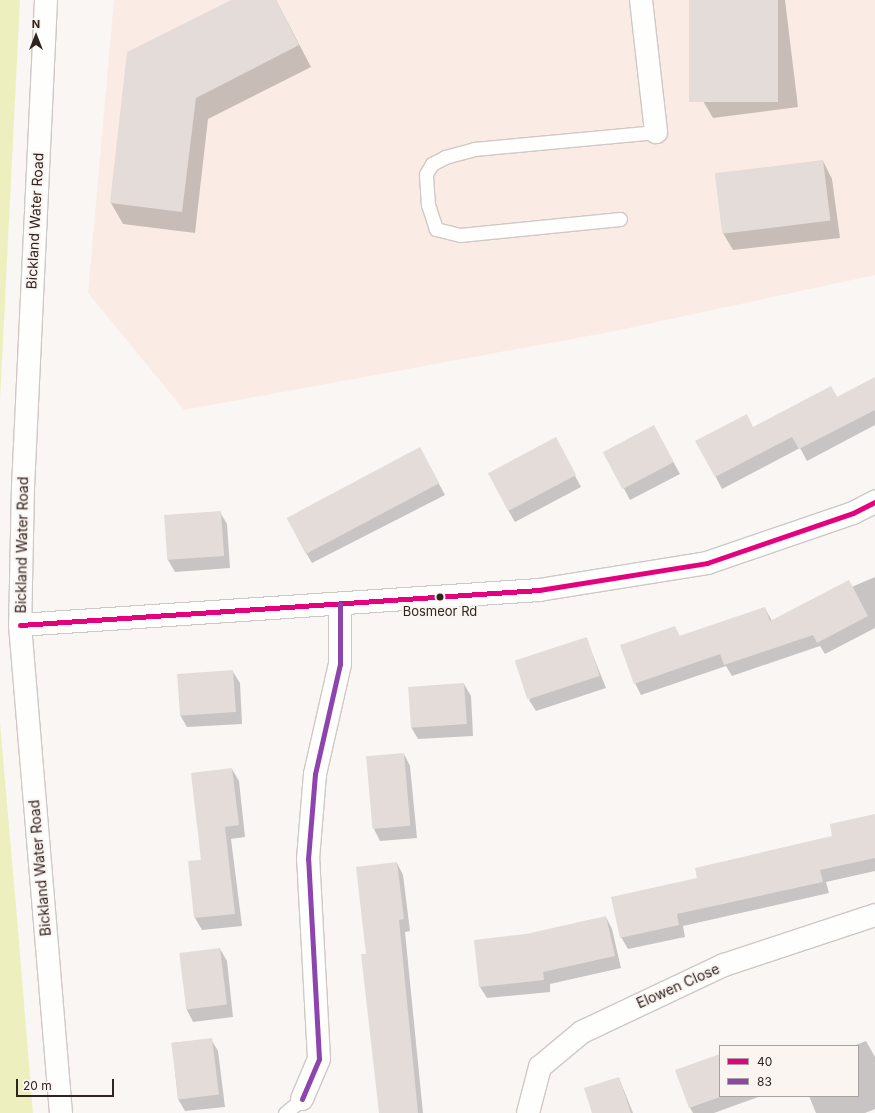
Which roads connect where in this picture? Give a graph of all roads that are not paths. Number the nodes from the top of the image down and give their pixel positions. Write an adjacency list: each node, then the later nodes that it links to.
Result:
1 (46, 0): 7 (street, Bickland Water Road)
2 (641, 0): 3 (street)
3 (656, 132): 4 (lane)
4 (620, 219)
5 (875, 502): 6 (street)
6 (340, 604): 7 (street); 9 (street)
7 (20, 625): 10 (street, Bickland Water Road)
8 (875, 915): 12 (street, Elowen Close)
9 (302, 1099): 11 (lane)
10 (61, 1113)
11 (285, 1113)
12 (528, 1113)

